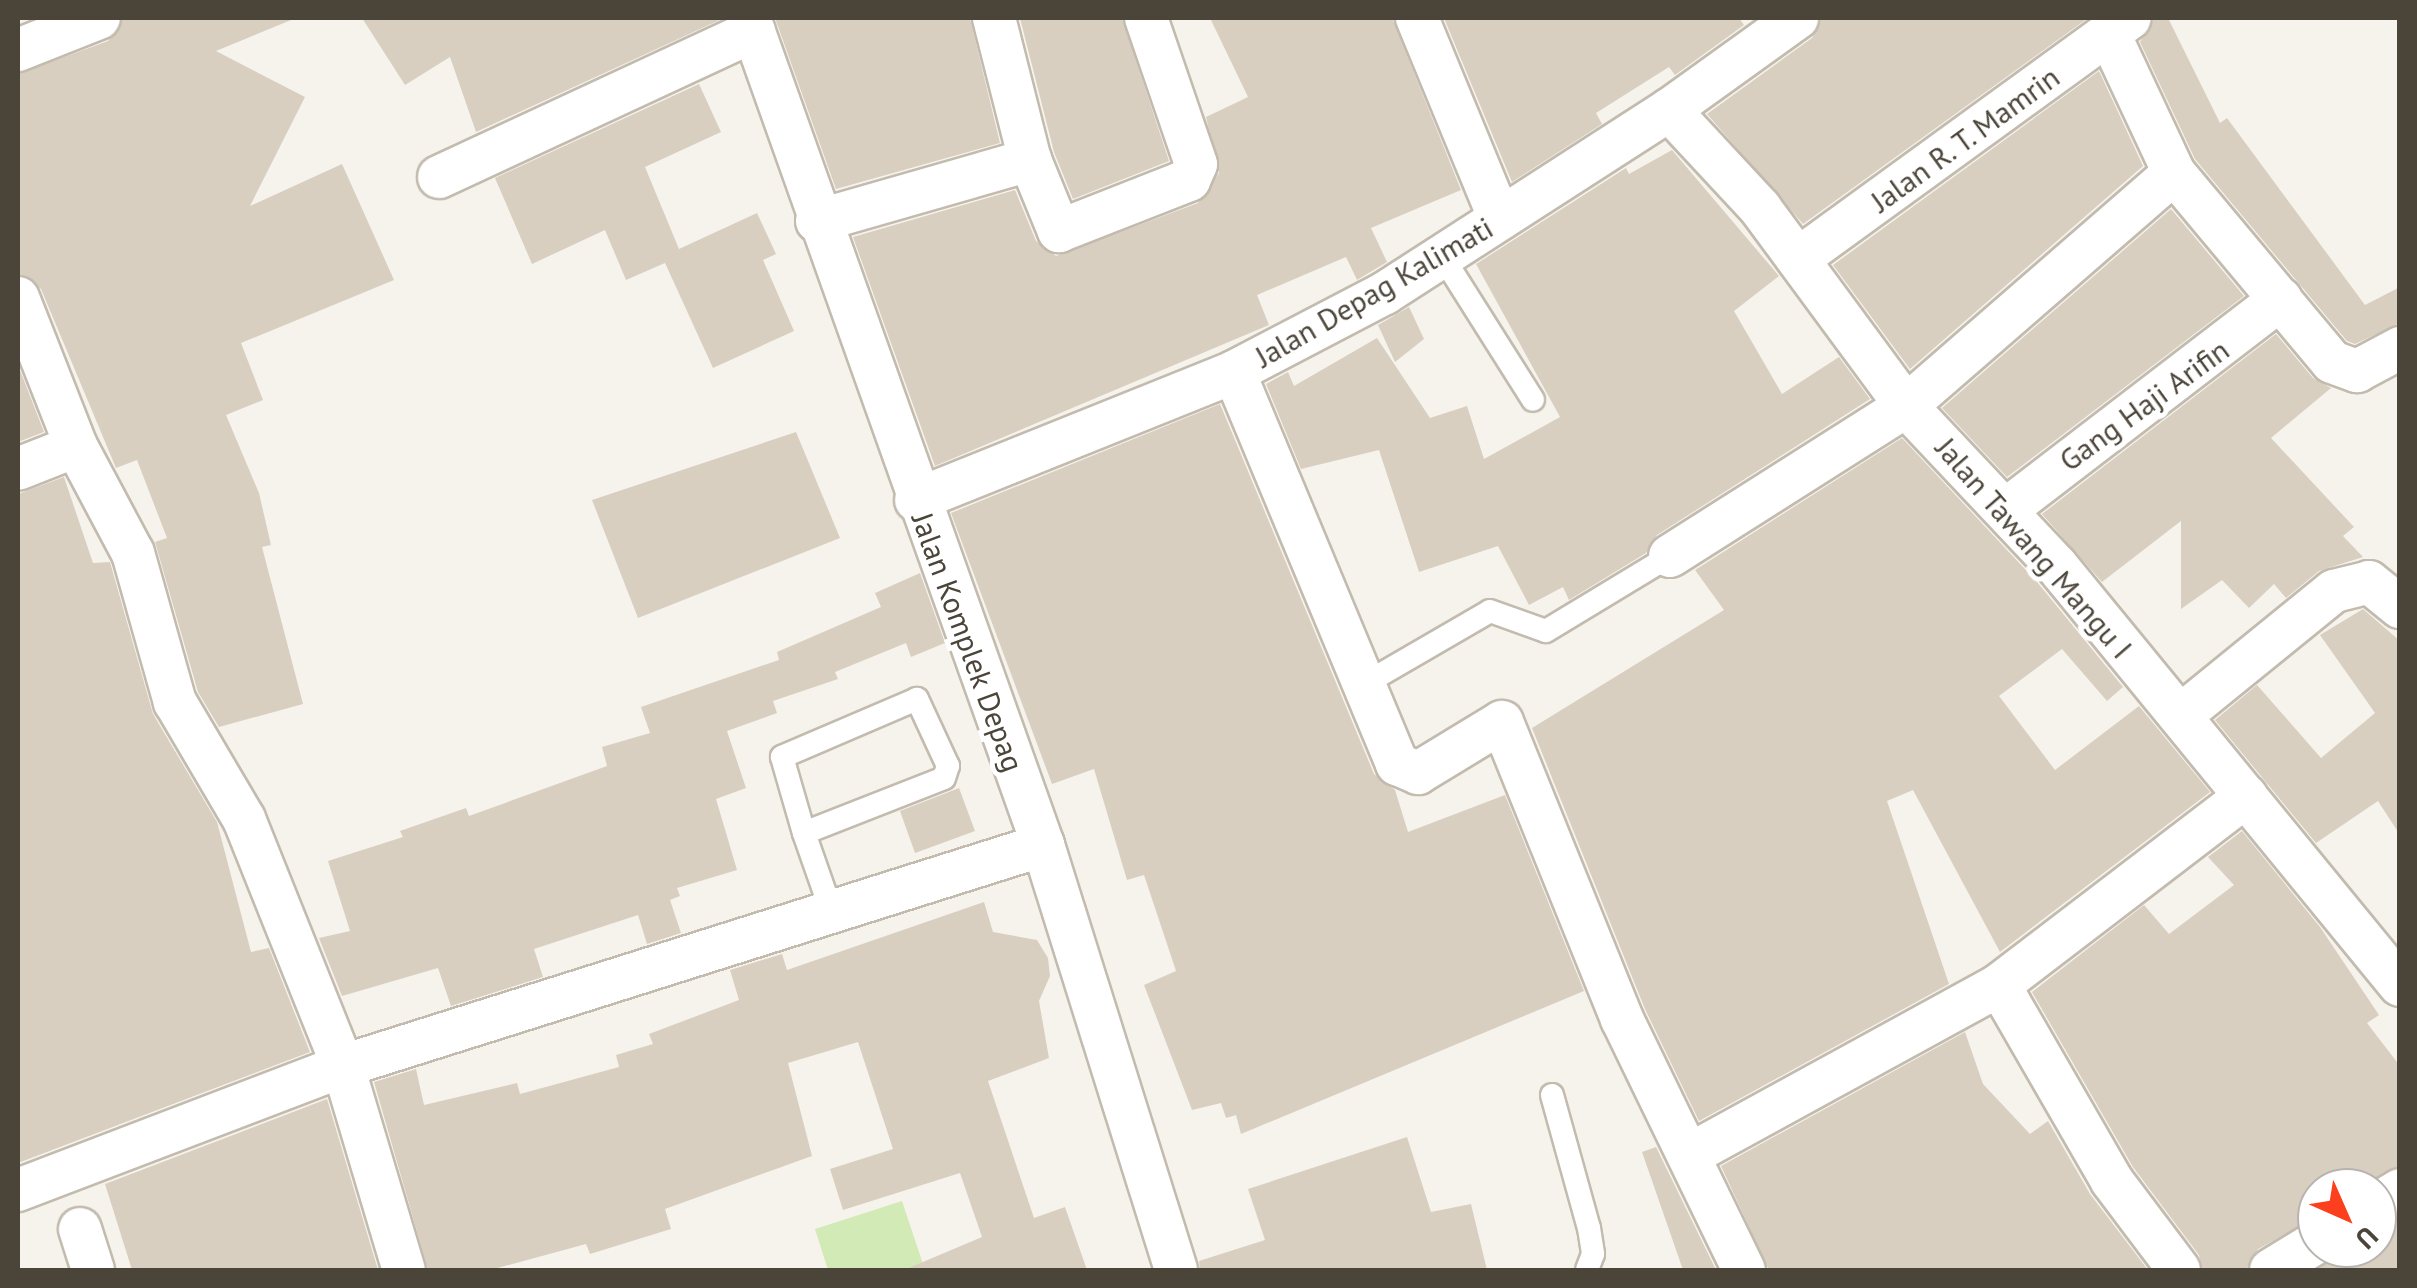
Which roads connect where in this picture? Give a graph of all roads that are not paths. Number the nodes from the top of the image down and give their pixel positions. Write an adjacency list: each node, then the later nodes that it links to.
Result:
1 (99, 18): 8 (street)
2 (994, 18): 10 (street)
3 (1146, 18): 10 (street)
4 (1418, 18): 13 (street)
5 (1797, 18): 9 (street, Jalan Depag Kalimati)
6 (752, 24): 12 (street); 14 (street, Jalan Komplek Depag)
7 (2120, 26): 11 (street); 16 (street, Jalan R. T. Mamrin)
8 (18, 50)
9 (1669, 110): 13 (street, Jalan Depag Kalimati); 16 (street, Jalan Tawang Mangu I)
10 (1030, 160): 14 (street)
11 (2174, 173): 18 (street); 22 (street)
12 (439, 177)
13 (1500, 219): 15 (street, Jalan Depag Kalimati)
14 (817, 221): 24 (street, Jalan Komplek Depag)
15 (1442, 256): 20 (street, Jalan Depag Kalimati); 21 (lane)
16 (1798, 258): 22 (street, Jalan Tawang Mangu I)
17 (18, 298): 23 (street)
18 (2280, 299): 19 (street); 25 (street, Gang Haji Arifin)
19 (2400, 348)
20 (1234, 372): 24 (street, Jalan Depag Kalimati); 28 (street)
21 (1533, 400)
22 (1906, 406): 25 (street, Jalan Tawang Mangu I); 26 (street)
23 (49, 457): 36 (street)
24 (916, 500): 32 (street, Jalan Komplek Depag)
25 (2007, 509): 29 (street, Jalan Tawang Mangu I)
26 (1670, 556): 28 (lane)
27 (2400, 607): 29 (street)
28 (1366, 683): 38 (street)
29 (2180, 716): 30 (street, Jalan Tawang Mangu I)
30 (2246, 796): 34 (street); 35 (street, Jalan Tawang Mangu I)
31 (804, 833): 31 (lane); 33 (lane)
32 (1043, 846): 33 (street); 44 (street, Jalan Komplek Depag)
33 (831, 910): 36 (street)
34 (1999, 985): 38 (street); 47 (street)
35 (2400, 985)
36 (342, 1066): 39 (street); 43 (street)
37 (1552, 1095): 45 (lane)
38 (1689, 1156): 46 (street)
39 (18, 1190)
40 (80, 1229): 42 (street)
41 (2297, 1254): 48 (street)
42 (93, 1270)
43 (404, 1270)
44 (1176, 1270)
45 (1587, 1270)
46 (1744, 1270)
47 (2179, 1270)
48 (2271, 1270)

